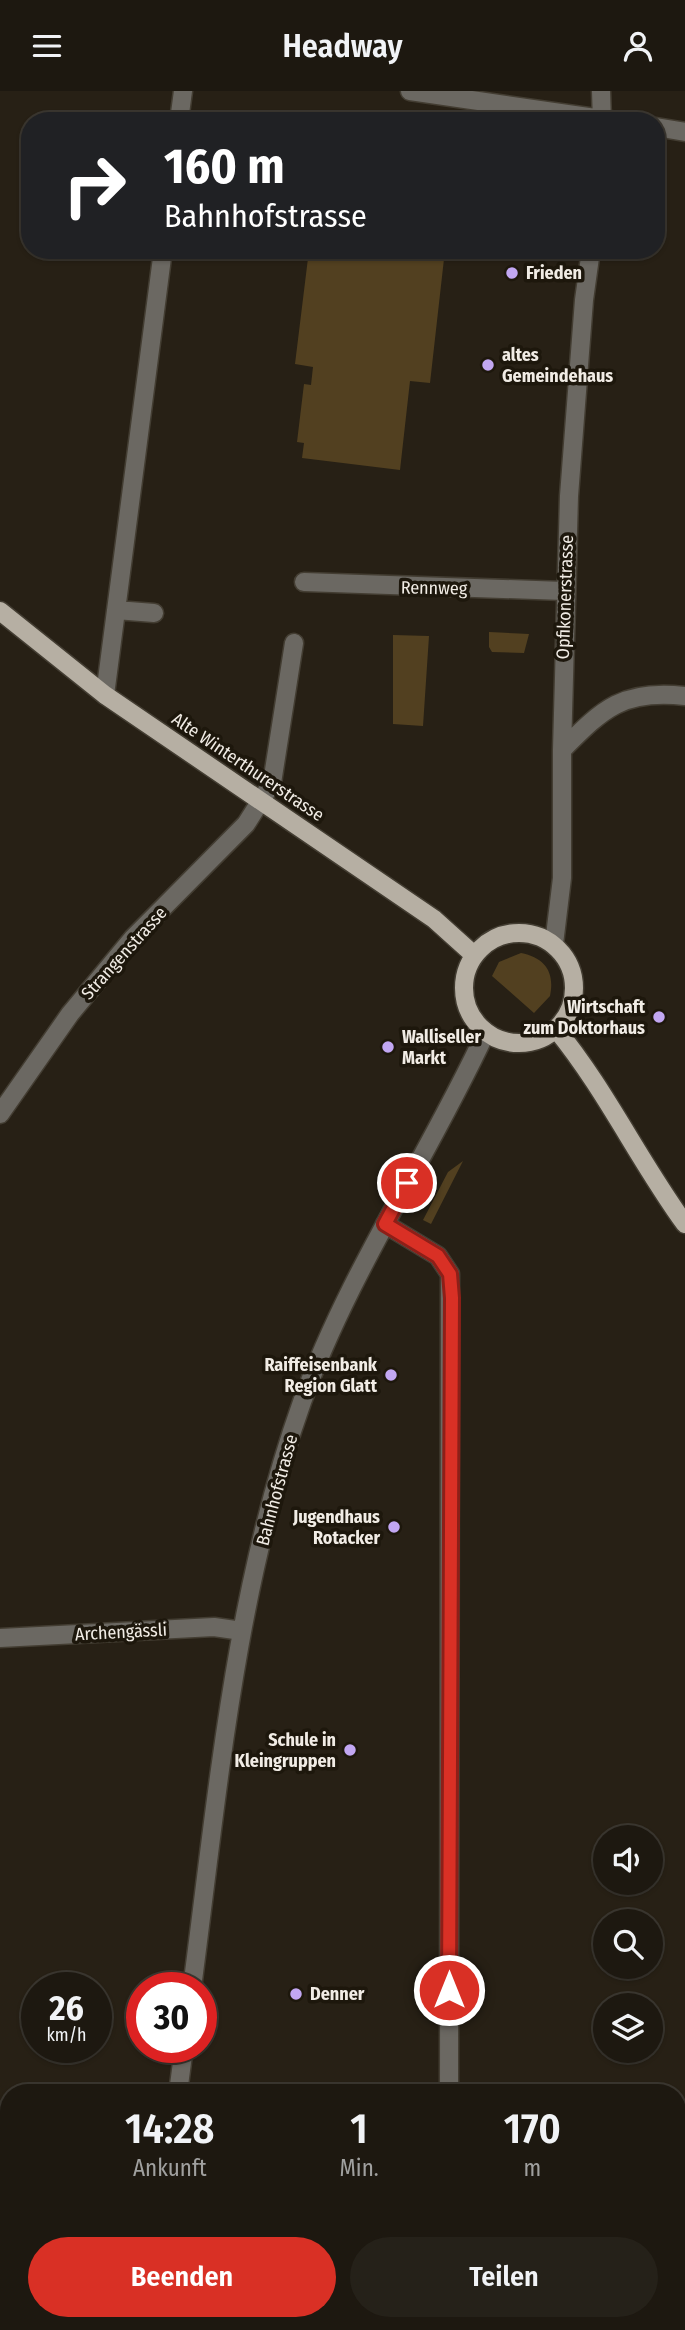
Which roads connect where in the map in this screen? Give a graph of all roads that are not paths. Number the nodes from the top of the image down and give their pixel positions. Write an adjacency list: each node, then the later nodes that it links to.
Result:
1 (183, 91): 4 (street)
2 (410, 91): 5 (street)
3 (601, 91): 6 (street)
4 (180, 112)
5 (553, 112)
6 (605, 112)
7 (665, 129): 8 (street)
8 (685, 132)
9 (162, 259): 13 (street)
10 (590, 259): 12 (street, Opfikonerstrasse)
11 (304, 582): 12 (street, Rennweg)
12 (564, 591): 19 (street, Opfikonerstrasse)
13 (116, 610): 15 (street); 17 (street)
14 (0, 611): 17 (main road, Alte Winterthurerstrasse)
15 (155, 613)
16 (293, 643): 20 (street, Strangenstrasse)
17 (105, 695): 20 (main road, Alte Winterthurerstrasse)
18 (685, 696): 19 (street)
19 (562, 750): 21 (street, Opfikonerstrasse)
20 (261, 803): 22 (main road, Alte Winterthurerstrasse); 25 (street, Strangenstrasse)
21 (554, 944): 22 (main road); 23 (main road)
22 (474, 955): 24 (main road)
23 (556, 1029): 24 (main road); 27 (main road)
24 (486, 1032): 26 (street, Bahnhofstrasse)
25 (0, 1114)
26 (385, 1224): 28 (street, Bahnhofstrasse); 33 (street)
27 (685, 1224)
28 (242, 1631): 29 (street, Archengässli); 30 (street, Bahnhofstrasse)
29 (0, 1638)
30 (194, 1972)
31 (182, 2063): 32 (street)
32 (179, 2084)
33 (449, 2084)

